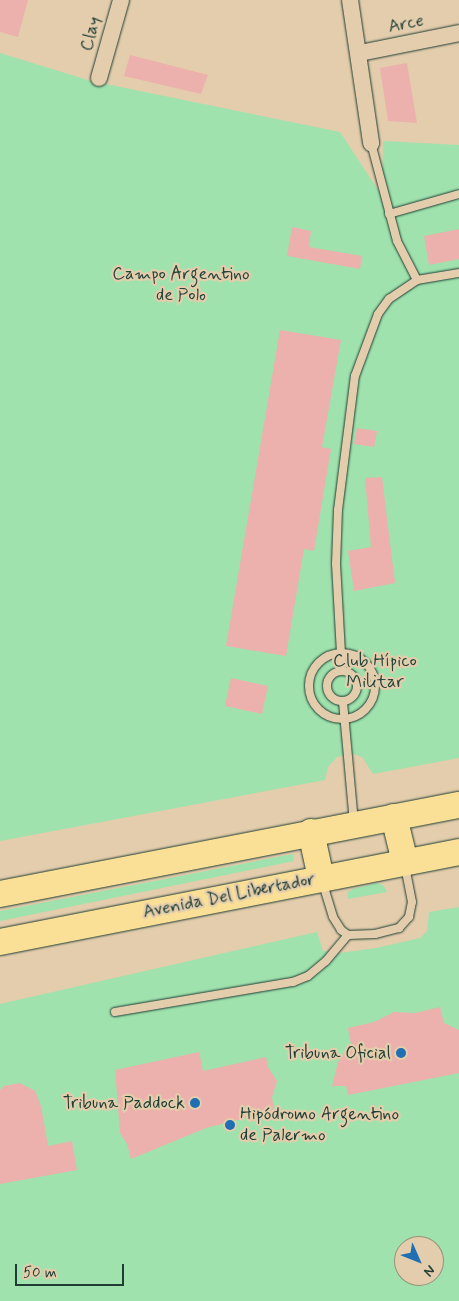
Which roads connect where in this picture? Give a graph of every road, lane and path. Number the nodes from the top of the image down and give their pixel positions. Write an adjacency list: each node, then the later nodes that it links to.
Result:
1 (121, 0): 5 (street, Clay)
2 (350, 0): 4 (street)
3 (459, 33): 4 (street, Arce)
4 (360, 53): 6 (street)
5 (99, 78)
6 (371, 143): 8 (lane)
7 (459, 194): 8 (lane)
8 (389, 214): 10 (lane)
9 (459, 273): 10 (lane)
10 (417, 280): 11 (lane)
11 (342, 653): 12 (lane); 14 (lane); 16 (lane)
12 (342, 671): 13 (lane); 15 (lane)
13 (358, 686): 14 (lane); 17 (lane)
14 (375, 686): 18 (lane)
15 (327, 687): 16 (lane); 17 (lane)
16 (309, 688): 18 (lane)
17 (343, 702): 18 (lane)
18 (344, 719): 21 (lane)
19 (459, 805): 20 (main road)
20 (394, 817): 21 (main road); 24 (main road)
21 (355, 824): 22 (main road)
22 (312, 832): 25 (main road); 26 (main road)
23 (459, 852): 24 (main road, Avenida Del Libertador)
24 (405, 862): 25 (main road, Avenida Del Libertador); 27 (lane)
25 (321, 878): 27 (lane); 28 (main road, Avenida Del Libertador)
26 (0, 894)
27 (348, 935): 29 (lane)
28 (0, 942)
29 (115, 1012)

